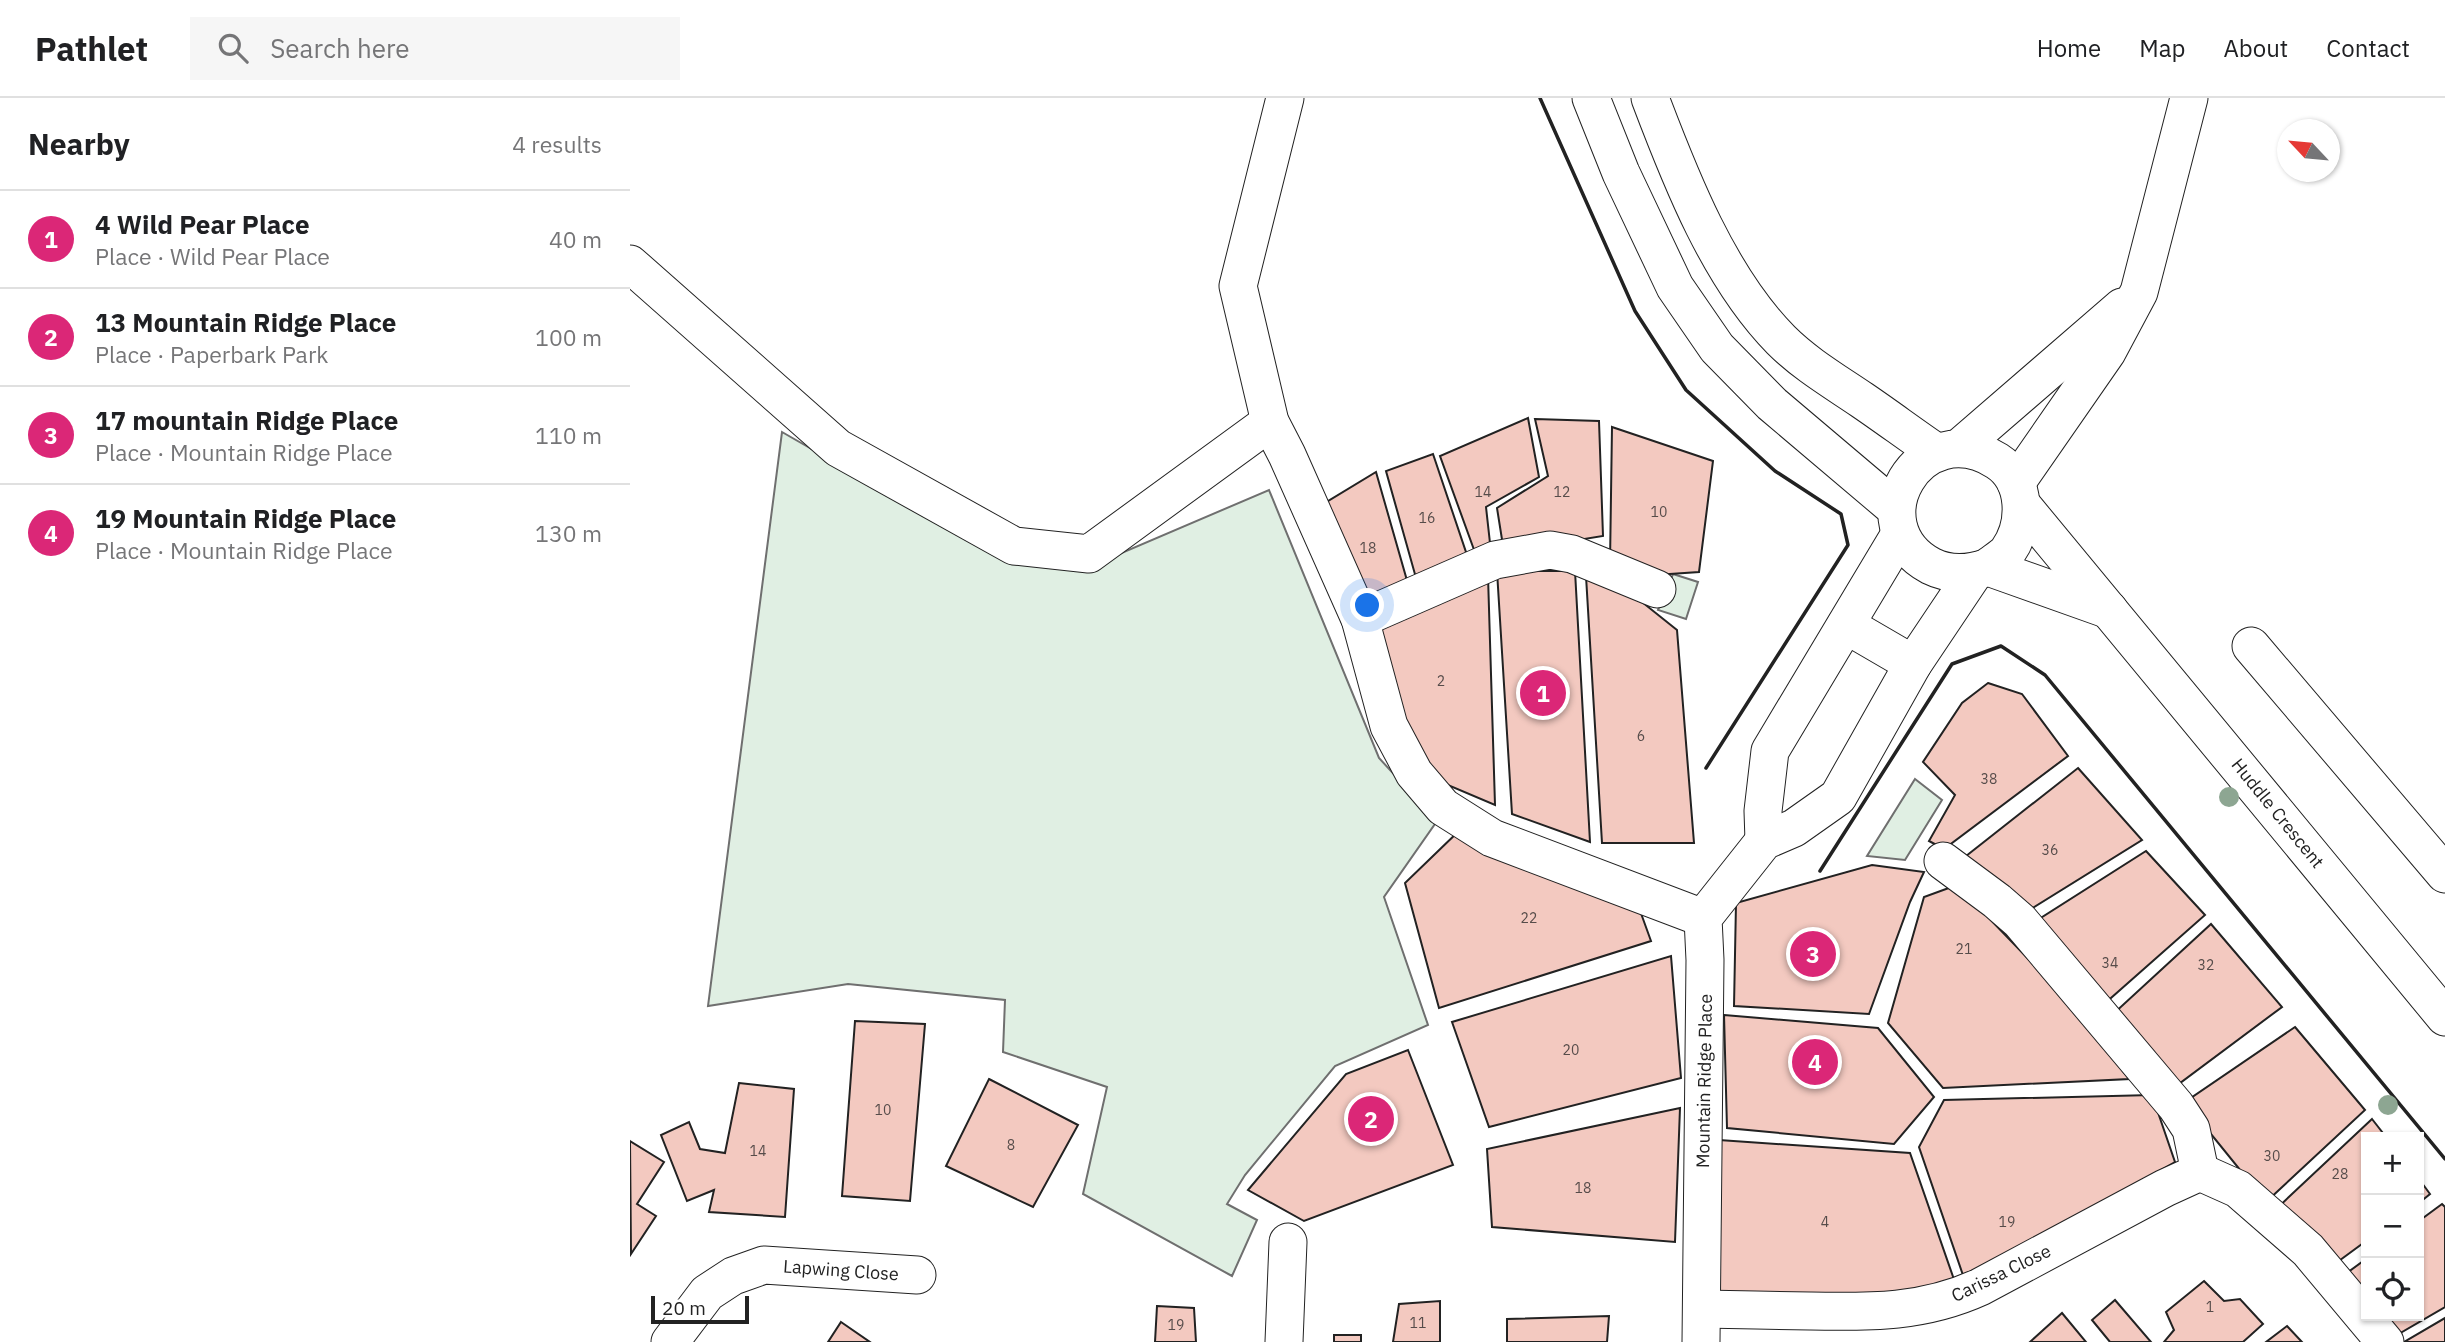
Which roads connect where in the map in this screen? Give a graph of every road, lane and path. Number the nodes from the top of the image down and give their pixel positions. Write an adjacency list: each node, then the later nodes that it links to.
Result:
1 (1285, 98): 7 (street)
2 (1591, 98): 10 (street)
3 (1650, 98): 8 (street)
4 (2189, 98): 6 (street)
5 (630, 264): 7 (street)
6 (2139, 292): 8 (street); 9 (street)
7 (1270, 422): 14 (street)
8 (1947, 450): 9 (street); 10 (street)
9 (2019, 494): 11 (street); 13 (street, Huddle Crescent)
10 (1898, 521): 11 (street); 15 (street)
11 (1981, 570): 13 (street); 17 (street)
12 (1657, 589): 14 (street)
13 (2110, 610): 22 (street, Huddle Crescent)
14 (1360, 619): 21 (street)
15 (1846, 625): 17 (street); 18 (street)
16 (2251, 646): 20 (street)
17 (1913, 664): 18 (street)
18 (1764, 841): 21 (street)
19 (1943, 861): 23 (street)
20 (2445, 874)
21 (1703, 918): 26 (street, Mountain Ridge Place)
22 (2445, 1017)
23 (2200, 1172): 26 (street, Carissa Close); 29 (street)
24 (1288, 1242): 28 (street)
25 (918, 1275): 27 (street, Lapwing Close)
26 (1701, 1326)
27 (670, 1342)
28 (1284, 1342)
29 (2385, 1342)

